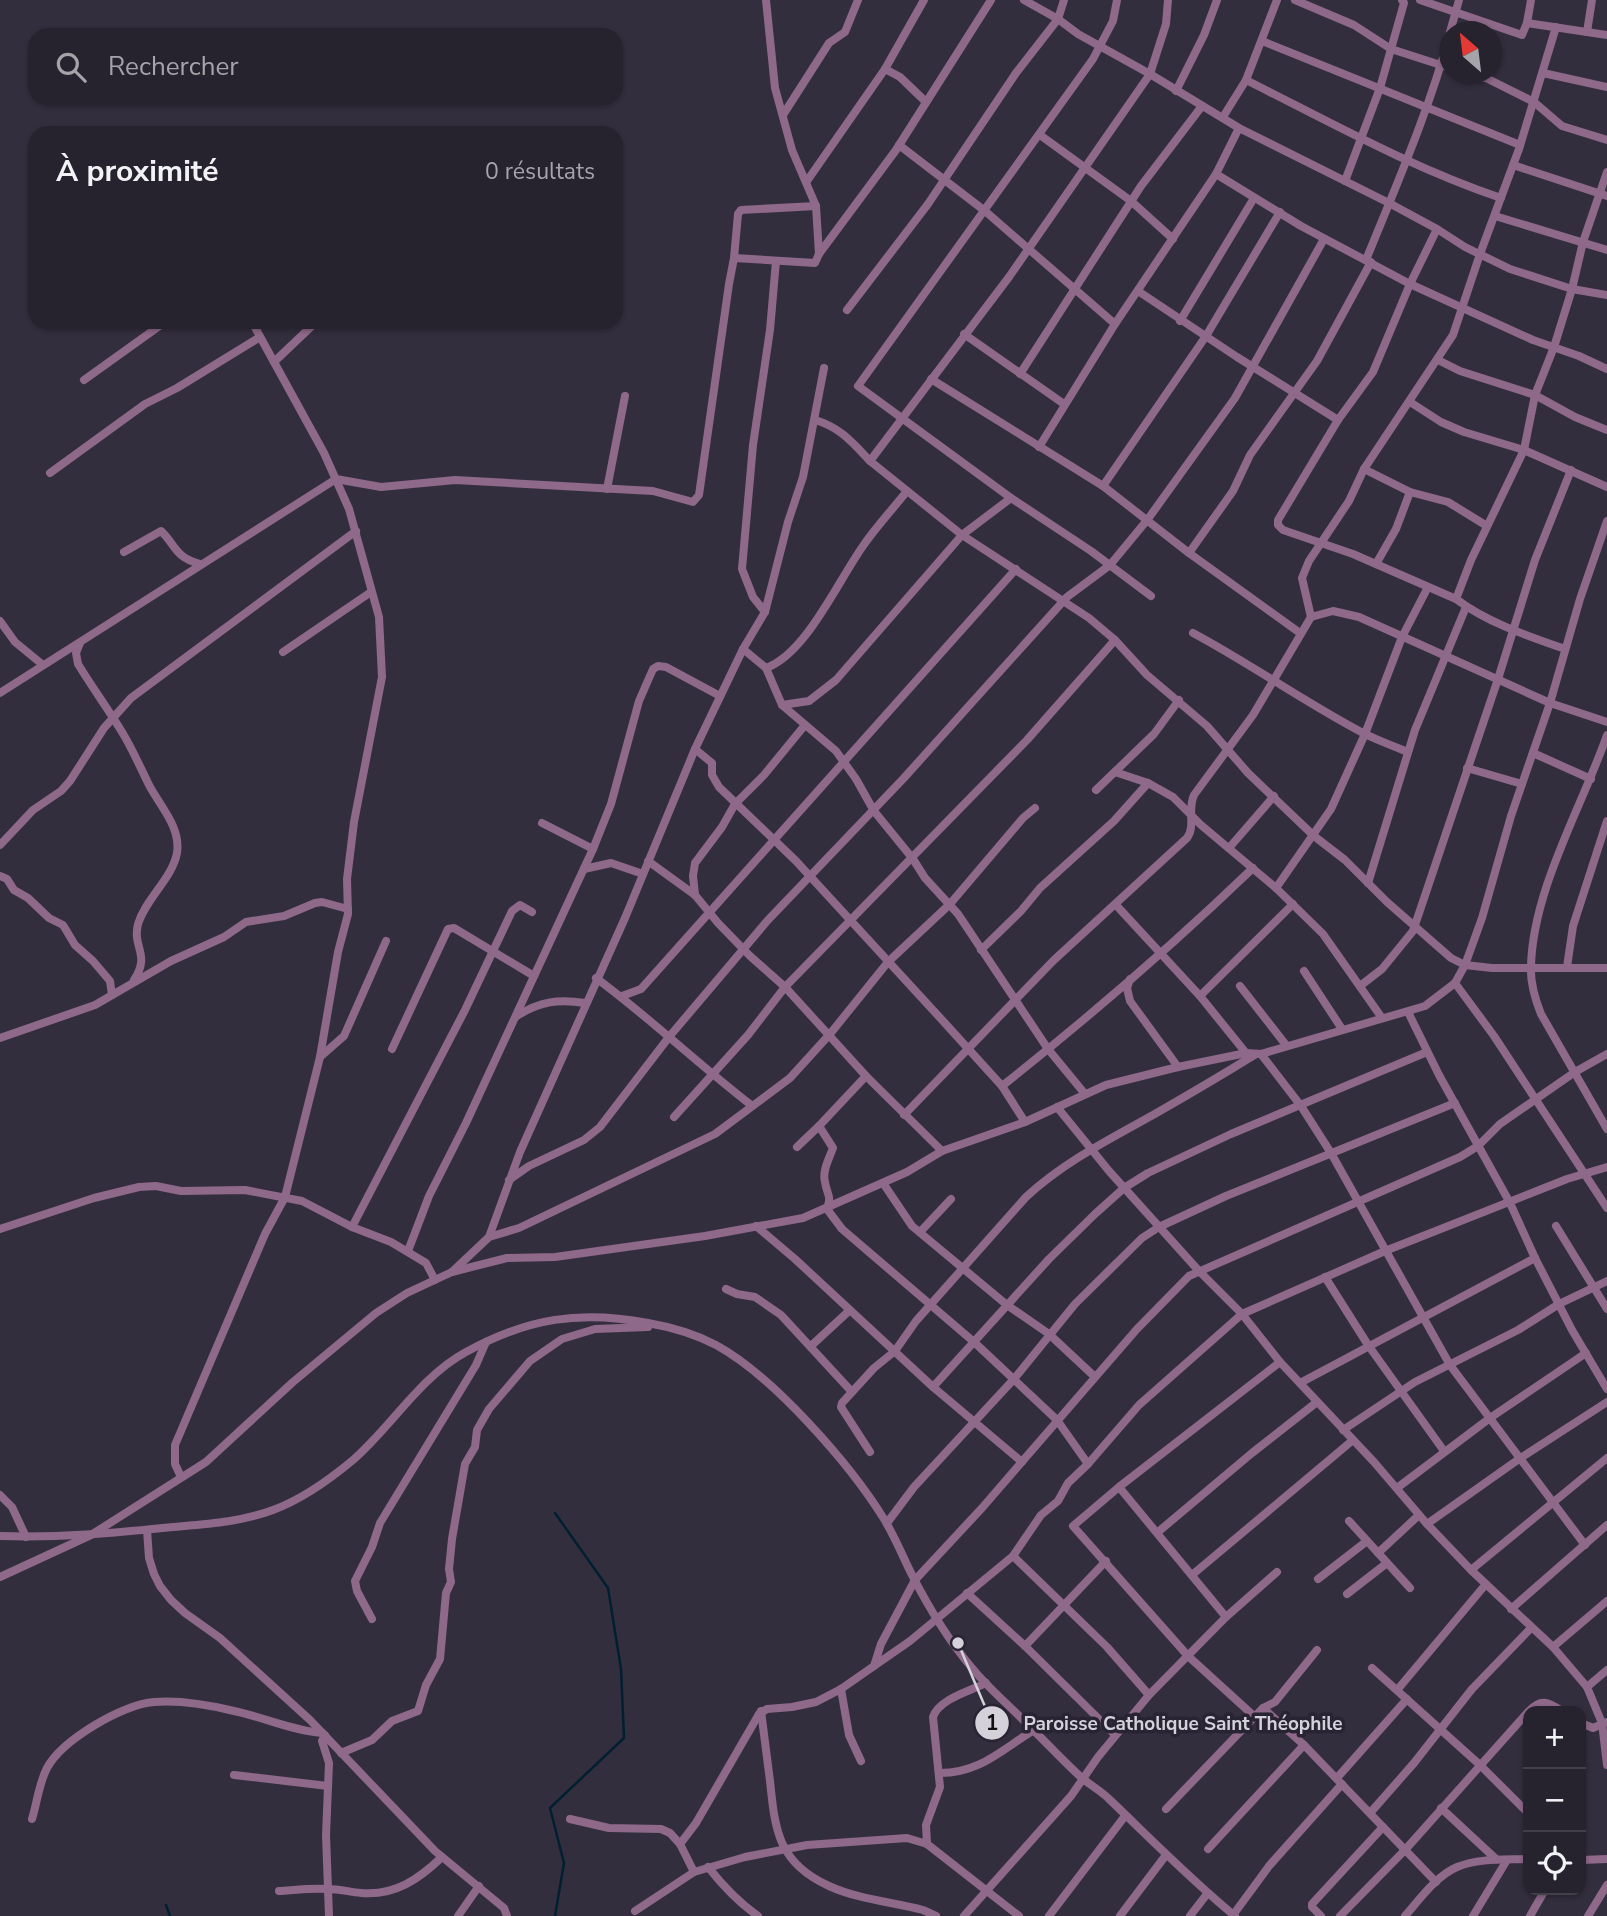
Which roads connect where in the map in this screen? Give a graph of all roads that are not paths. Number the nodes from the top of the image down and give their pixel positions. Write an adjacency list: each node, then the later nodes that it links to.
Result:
1 (766, 0): 41 (street)
2 (859, 0): 41 (street)
3 (924, 0): 28 (street)
4 (990, 0): 37 (street)
5 (1024, 0): 18 (street)
6 (1064, 0): 18 (street)
7 (1116, 0): 25 (street)
8 (1168, 0): 30 (street)
9 (1217, 0): 36 (street)
10 (1277, 0): 24 (street)
11 (1295, 0): 26 (street)
12 (1402, 0): 26 (street)
13 (1420, 0): 17 (street)
14 (1459, 0): 17 (street)
15 (1531, 0): 20 (street)
16 (1592, 0): 22 (street)
17 (1455, 13): 19 (street); 20 (street)
18 (1058, 19): 25 (street); 54 (street)
19 (1453, 21)
20 (1527, 23): 21 (street)
21 (1556, 27): 22 (street); 29 (street)
22 (1587, 32): 23 (street)
23 (1607, 35)
24 (1262, 41): 32 (street); 35 (street)
25 (1102, 45): 30 (street); 44 (street)
26 (1391, 49): 27 (street); 35 (street)
27 (1439, 65)
28 (885, 69): 37 (street); 55 (street)
29 (1543, 73): 34 (street); 38 (street)
30 (1150, 74): 36 (street); 51 (street)
31 (1439, 79): 40 (street)
32 (1246, 80): 42 (street); 45 (street)
33 (1498, 84): 38 (street)
34 (1607, 87)
35 (1380, 88): 40 (street); 45 (street)
36 (1176, 91): 39 (street)
37 (926, 102): 47 (street)
38 (1534, 103): 46 (street); 48 (street)
39 (1202, 106): 42 (street); 60 (street)
40 (1426, 106): 48 (street); 49 (street)
41 (783, 115): 55 (street)
42 (1223, 117): 43 (street)
43 (1239, 128): 53 (street); 56 (street)
44 (1040, 135): 51 (street); 63 (street)
45 (1361, 138): 49 (street); 56 (street)
46 (1607, 140)
47 (899, 145): 54 (street); 72 (street)
48 (1520, 145): 50 (street)
49 (1406, 161): 59 (street); 61 (street)
50 (1513, 165): 57 (street); 59 (street)
51 (1086, 167): 60 (street); 70 (street)
52 (1607, 172): 57 (street)
53 (1216, 174): 58 (street); 67 (street)
54 (946, 179): 63 (street); 83 (street)
55 (807, 181): 62 (street)
56 (1345, 181): 61 (street)
57 (1603, 195): 69 (street)
58 (1254, 198): 64 (street); 84 (street)
59 (1501, 198): 65 (street)
60 (1131, 201): 67 (street); 78 (street)
61 (1389, 203): 66 (street); 76 (street)
62 (816, 206): 72 (street); 74 (street)
63 (985, 211): 70 (street); 106 (street)
64 (1280, 212): 68 (street); 91 (street)
65 (1494, 216): 69 (street); 73 (street)
66 (1437, 229): 73 (street); 77 (street)
67 (1172, 239): 80 (street)
68 (1324, 239): 76 (street); 95 (street)
69 (1583, 242): 71 (street); 79 (street)
70 (1028, 248): 78 (street); 89 (street)
71 (1607, 250)
72 (819, 254): 75 (street)
73 (1480, 254): 79 (street); 82 (street)
74 (734, 258): 75 (street); 119 (street)
75 (776, 261): 141 (street)
76 (1369, 261): 77 (street); 101 (street)
77 (1410, 284): 82 (street); 108 (street)
78 (1075, 287): 85 (street); 98 (street)
79 (1572, 289): 81 (street); 92 (street)
80 (1138, 291): 84 (street); 85 (street)
81 (1607, 295)
82 (1463, 306): 92 (street); 93 (street)
83 (847, 310)
84 (1180, 320): 91 (street)
85 (1115, 324): 105 (street)
86 (156, 329): 100 (street)
87 (255, 329): 90 (street)
88 (309, 329): 94 (street)
89 (964, 334): 98 (street); 99 (street)
90 (260, 337): 94 (street); 115 (street)
91 (1206, 337): 95 (street); 117 (street)
92 (1554, 346): 97 (street); 102 (street)
93 (1438, 360): 102 (street); 104 (street)
94 (274, 362): 116 (street)
95 (1253, 366): 101 (street); 123 (street)
96 (824, 368): 107 (street)
97 (1607, 369)
98 (1020, 374): 105 (street)
99 (931, 379): 106 (street); 110 (street)
100 (84, 380)
101 (1295, 394): 108 (street); 130 (street)
102 (1535, 395): 109 (street); 111 (street)
103 (625, 396): 119 (street)
104 (1410, 402): 111 (street); 113 (street)
105 (1064, 404): 110 (street)
106 (903, 419): 112 (street); 122 (street)
107 (816, 420): 112 (street); 141 (street)
108 (1338, 420): 128 (street)
109 (1607, 430)
110 (1039, 447): 117 (street)
111 (1524, 450): 114 (street); 125 (street)
112 (870, 461): 120 (street)
113 (1364, 469): 121 (street); 128 (street)
114 (1570, 470): 118 (street); 144 (street)
115 (50, 473)
116 (336, 479): 119 (street); 126 (street); 131 (street)
117 (1103, 486): 123 (street)
118 (1607, 486)
119 (607, 489)
120 (907, 491): 127 (street); 155 (street)
121 (1410, 492): 125 (street); 132 (street)
122 (1011, 498): 127 (street); 133 (street)
123 (1148, 519): 130 (street); 133 (street)
124 (1607, 521): 151 (street)
125 (1487, 526): 138 (street)
126 (356, 531): 136 (street); 163 (street)
127 (962, 535): 134 (street); 162 (street)
128 (1321, 544): 132 (street); 142 (street)
129 (124, 552): 131 (street)
130 (1189, 553): 146 (street)
131 (200, 564): 149 (street)
132 (1376, 564): 135 (street)
133 (1110, 565): 137 (street); 139 (street)
134 (1016, 569): 139 (street); 172 (street)
135 (1429, 587): 138 (street); 147 (street)
136 (370, 592): 152 (street); 204 (street)
137 (1151, 596)
138 (1456, 599): 140 (street)
139 (1065, 600): 148 (street); 182 (street)
140 (1466, 607): 144 (street); 153 (street)
141 (765, 612): 150 (street)
142 (1311, 617): 146 (street); 147 (street)
143 (0, 621): 154 (street)
144 (1513, 630): 151 (street); 156 (street)
145 (1193, 633): 157 (street)
146 (1300, 633): 157 (street)
147 (1402, 638): 153 (street); 166 (street)
148 (1115, 640): 160 (street); 191 (street)
149 (80, 643): 154 (street); 163 (street)
150 (743, 649): 155 (street); 159 (street)
151 (1565, 649): 161 (street)
152 (283, 652)
153 (1445, 657): 156 (street); 170 (street)
154 (43, 665): 158 (street)
155 (766, 668): 162 (street)
156 (1498, 679): 161 (street); 173 (street)
157 (1274, 680): 166 (street); 169 (street)
158 (0, 693)
159 (720, 695): 168 (street); 190 (street)
160 (1179, 700): 169 (street); 174 (street)
161 (1550, 703): 164 (street); 171 (street)
162 (782, 705): 165 (street)
163 (112, 717): 188 (street); 223 (street)
164 (1607, 722)
165 (805, 724): 172 (street); 180 (street)
166 (1365, 734): 170 (street); 186 (street)
167 (1607, 735): 175 (street)
168 (695, 749): 180 (street); 192 (street)
169 (1229, 750): 179 (street); 183 (street)
170 (1408, 752): 198 (street)
171 (1533, 753): 175 (street); 177 (street)
172 (844, 763): 182 (street); 187 (street)
173 (1468, 768): 177 (street); 208 (street)
174 (1115, 772): 176 (street); 178 (street)
175 (1591, 779): 217 (street)
176 (1148, 783): 183 (street); 211 (street)
177 (1522, 784): 215 (street)
178 (1096, 790)
179 (1274, 796): 186 (street); 189 (street)
180 (735, 804): 187 (street); 200 (street)
181 (1035, 808): 201 (street)
182 (874, 811): 191 (street); 196 (street)
183 (1190, 813): 189 (street); 203 (street)
184 (1607, 821): 216 (street)
185 (542, 823): 190 (street)
186 (1314, 836): 198 (street); 199 (street)
187 (773, 839): 196 (street); 205 (street)
188 (0, 845)
189 (1229, 848): 193 (street)
190 (593, 849): 194 (street)
191 (913, 859): 201 (street); 207 (street)
192 (648, 861): 195 (street); 200 (street)
193 (1252, 868): 199 (street); 213 (street)
194 (584, 869): 195 (street); 220 (street)
195 (643, 874): 221 (street)
196 (809, 875): 207 (street); 210 (street)
197 (0, 876): 228 (street)
198 (1368, 883): 208 (street)
199 (1276, 888): 202 (street)
200 (695, 895): 205 (street)
201 (950, 904): 211 (street); 214 (street)
202 (1293, 904): 226 (street); 230 (street)
203 (1116, 905): 213 (street); 231 (street)
204 (348, 909): 223 (street); 248 (street)
205 (709, 911): 210 (street); 229 (street)
206 (532, 912): 212 (street)
207 (850, 920): 214 (street); 227 (street)
208 (1413, 925): 215 (street); 226 (street)
209 (386, 941): 248 (street)
210 (743, 948): 227 (street); 238 (street)
211 (981, 950): 231 (street)
212 (494, 952): 220 (street); 242 (street); 284 (street)
213 (1160, 953): 222 (street); 230 (street)
214 (888, 962): 237 (street); 241 (street)
215 (1465, 965): 217 (street); 224 (street)
216 (1567, 967): 217 (street); 218 (street)
217 (1530, 968): 250 (street)
218 (1607, 968)
219 (1304, 971): 236 (street)
220 (534, 976): 234 (street)
221 (596, 978): 229 (street); 232 (street)
222 (1130, 979): 243 (street); 249 (street)
223 (134, 980): 228 (street)
224 (1455, 983): 233 (street); 255 (street)
225 (1240, 986): 240 (street)
226 (1360, 986): 235 (street)
227 (785, 987): 237 (street); 251 (street)
228 (112, 995): 239 (street)
229 (622, 996): 238 (street)
230 (1200, 996): 245 (street)
231 (1014, 1000): 241 (street); 243 (street)
232 (585, 1003): 234 (street); 273 (street)
233 (1408, 1012): 235 (street); 244 (street)
234 (515, 1018): 289 (street)
235 (1382, 1018): 236 (street)
236 (1342, 1029): 240 (street)
237 (830, 1034): 252 (street); 257 (street)
238 (669, 1037): 251 (street); 273 (street)
239 (0, 1038)
240 (1286, 1045): 246 (street)
241 (968, 1048): 253 (street); 261 (street)
242 (391, 1049)
243 (1048, 1049): 253 (street); 254 (street)
244 (1427, 1052): 256 (street); 258 (street)
245 (1246, 1054): 246 (street); 249 (street)
246 (1259, 1054): 258 (street); 268 (street)
247 (1607, 1054): 250 (street)
248 (320, 1057): 276 (street)
249 (1178, 1067): 254 (street)
250 (1575, 1072): 255 (street); 260 (street)
251 (713, 1075): 257 (street); 262 (street)
252 (866, 1076): 261 (street); 264 (street)
253 (1002, 1086): 263 (street)
254 (1085, 1094): 259 (street)
255 (1536, 1100): 266 (street); 272 (street)
256 (1455, 1103): 266 (street); 270 (street)
257 (751, 1105): 288 (street)
258 (1301, 1106): 270 (street); 275 (street)
259 (1057, 1107): 263 (street); 268 (street)
260 (1604, 1113): 265 (street)
261 (904, 1115): 269 (street)
262 (674, 1117)
263 (1024, 1122): 269 (street)
264 (819, 1126): 267 (street); 281 (street)
265 (1607, 1129)
266 (1478, 1146): 278 (street); 279 (street)
267 (797, 1147)
268 (1091, 1148): 275 (street); 292 (street)
269 (942, 1151): 274 (street)
270 (1331, 1153): 278 (street); 285 (street)
271 (1607, 1167): 272 (street)
272 (1584, 1174): 279 (street); 280 (street)
273 (509, 1180): 288 (street)
274 (883, 1183): 281 (street); 287 (street)
275 (1124, 1188): 285 (street); 301 (street)
276 (285, 1197): 284 (street); 286 (street); 337 (street)
277 (951, 1199): 287 (street)
278 (1357, 1202): 290 (street); 293 (street)
279 (1510, 1203): 290 (street); 291 (street)
280 (1607, 1208)
281 (827, 1209): 282 (street); 302 (street)
282 (756, 1226): 294 (street); 304 (street)
283 (1556, 1226): 298 (street)
284 (352, 1227): 289 (street)
285 (1159, 1227): 293 (street); 308 (street)
286 (0, 1228)
287 (921, 1231): 292 (street)
288 (489, 1237): 294 (street)
289 (408, 1251): 296 (street)
290 (1385, 1251): 295 (street); 306 (street)
291 (1535, 1258): 300 (street); 306 (street)
292 (964, 1268): 301 (street); 302 (street)
293 (1198, 1270): 305 (street); 317 (street)
294 (452, 1272): 296 (street)
295 (1325, 1277): 305 (street); 311 (street)
296 (435, 1280): 337 (street)
297 (1607, 1281): 298 (street)
298 (1593, 1287): 300 (street); 303 (street)
299 (726, 1289): 312 (street)
300 (1559, 1304): 314 (street); 316 (street)
301 (1007, 1305): 308 (street); 310 (street)
302 (931, 1306): 310 (street); 313 (street)
303 (1607, 1309)
304 (850, 1310): 312 (street); 313 (street)
305 (1242, 1314): 315 (street); 336 (street)
306 (1423, 1317): 311 (street); 316 (street)
307 (668, 1327): 309 (street); 344 (street); 401 (street)
308 (1049, 1334): 317 (street); 318 (street)
309 (486, 1342): 347 (street); 373 (street)
310 (974, 1342): 318 (street); 320 (street)
311 (1368, 1345): 319 (street); 322 (street)
312 (811, 1346): 323 (street)
313 (895, 1351): 320 (street); 323 (street)
314 (1586, 1353): 321 (street); 326 (street)
315 (1280, 1362): 319 (street); 338 (street)
316 (1450, 1365): 322 (street); 326 (street)
317 (1095, 1377): 327 (street)
318 (1014, 1379): 327 (street); 328 (street)
319 (1300, 1383): 324 (street)
320 (933, 1387): 328 (street)
321 (1607, 1389)
322 (1402, 1391): 329 (street); 331 (street)
323 (852, 1392): 332 (street)
324 (1317, 1402): 329 (street); 348 (street)
325 (1607, 1402): 334 (street)
326 (1489, 1418): 331 (street); 334 (street)
327 (1057, 1420): 335 (street); 336 (street)
328 (973, 1422): 335 (street); 344 (street)
329 (1343, 1430): 330 (street)
330 (1353, 1440): 339 (street); 360 (street)
331 (1444, 1451): 339 (street)
332 (870, 1452)
333 (1607, 1458): 341 (street)
334 (1519, 1459): 341 (street); 345 (street)
335 (1022, 1462): 363 (street)
336 (1088, 1464): 355 (street)
337 (181, 1478): 349 (street)
338 (1119, 1487): 348 (street); 356 (street)
339 (1397, 1488): 342 (street)
340 (0, 1495): 351 (street)
341 (1553, 1504): 353 (street); 358 (street)
342 (1419, 1514): 345 (street); 354 (street)
343 (1349, 1521): 352 (street)
344 (887, 1523): 363 (street)
345 (1427, 1524): 358 (street)
346 (1607, 1525): 353 (street)
347 (146, 1530): 349 (street); 398 (street)
348 (1158, 1532): 360 (street)
349 (91, 1535): 351 (street); 361 (street)
350 (0, 1536): 351 (street)
351 (26, 1537)
352 (1367, 1541): 354 (street); 362 (street)
353 (1585, 1545): 370 (street)
354 (1378, 1553): 357 (street)
355 (1013, 1556): 366 (street); 369 (street)
356 (1106, 1562): 369 (street); 378 (street)
357 (1387, 1563): 365 (street); 367 (street)
358 (1471, 1570): 364 (street)
359 (1277, 1572): 371 (street)
360 (1192, 1575): 371 (street)
361 (0, 1577)
362 (1318, 1579)
363 (915, 1580): 372 (street); 379 (street)
364 (1486, 1584): 370 (street); 385 (street)
365 (1410, 1588)
366 (967, 1593): 372 (street); 375 (street)
367 (1347, 1594)
368 (1607, 1601): 376 (street)
369 (1065, 1607): 375 (street); 386 (street)
370 (1511, 1609): 374 (street)
371 (1226, 1617): 378 (street)
372 (936, 1618): 379 (street); 382 (street)
373 (372, 1619)
374 (1531, 1628): 376 (street); 396 (street)
375 (1025, 1646): 399 (street)
376 (1553, 1647): 383 (street)
377 (1317, 1650): 390 (street)
378 (1188, 1656): 386 (street); 392 (street)
379 (874, 1666): 384 (street)
380 (1372, 1668): 385 (street)
381 (1607, 1670): 383 (street)
382 (986, 1683): 397 (street); 405 (street)
383 (1587, 1687): 394 (street)
384 (841, 1689): 391 (street); 402 (street)
385 (1398, 1689): 387 (street)
386 (1149, 1695): 399 (street)
387 (1407, 1699): 396 (street); 408 (street)
388 (1534, 1706): 389 (street)
389 (1551, 1706)
390 (1263, 1708): 392 (street); 400 (street)
391 (761, 1711): 418 (street); 420 (street)
392 (1255, 1717): 412 (street)
393 (1523, 1718): 403 (street)
394 (1604, 1723): 395 (street); 404 (street)
395 (1586, 1725)
396 (1440, 1729): 403 (street); 413 (street)
397 (1034, 1730): 405 (street); 407 (street)
398 (324, 1734): 401 (street); 409 (street); 415 (street)
399 (1115, 1735): 407 (street)
400 (1304, 1745): 408 (street); 421 (street)
401 (341, 1754): 424 (street)
402 (861, 1761)
403 (1480, 1765): 410 (street); 411 (street)
404 (1607, 1765)
405 (940, 1773): 419 (street)
406 (234, 1774): 409 (street)
407 (1084, 1779): 414 (street); 435 (street)
408 (1340, 1781): 413 (street); 441 (street)
409 (328, 1786): 436 (street)
410 (1441, 1808): 422 (street); 425 (street)
411 (1523, 1808)
412 (1166, 1809)
413 (1371, 1812): 417 (street)
414 (1125, 1816): 423 (street); 449 (street)
415 (32, 1819)
416 (570, 1819): 418 (street)
417 (1383, 1827): 422 (street); 452 (street)
418 (680, 1844): 431 (street)
419 (927, 1844): 420 (street); 435 (street)
420 (784, 1848): 430 (street); 446 (street)
421 (1208, 1849)
422 (1405, 1850): 432 (street); 453 (street)
423 (1166, 1855): 438 (street); 450 (street)
424 (442, 1857): 434 (street); 436 (street)
425 (1496, 1859): 429 (street); 432 (street)
426 (1523, 1859): 429 (street)
427 (1586, 1859): 428 (street)
428 (1607, 1859)
429 (1507, 1860): 455 (street)
430 (708, 1867): 431 (street); 445 (street)
431 (694, 1872): 440 (street)
432 (1436, 1882): 454 (street)
433 (1607, 1885): 457 (street)
434 (479, 1886): 443 (street); 444 (street)
435 (987, 1888): 447 (street); 448 (street)
436 (328, 1889): 437 (street); 442 (street)
437 (279, 1891)
438 (1207, 1894): 441 (street); 451 (street)
439 (1542, 1895): 456 (street)
440 (635, 1911)
441 (1234, 1915)
442 (329, 1916)
443 (458, 1916)
444 (507, 1916)
445 (758, 1916)
446 (936, 1916)
447 (964, 1916)
448 (1019, 1916)
449 (1049, 1916)
450 (1120, 1916)
451 (1190, 1916)
452 (1321, 1916)
453 (1340, 1916)
454 (1405, 1916)
455 (1473, 1916)
456 (1530, 1916)
457 (1588, 1916)

